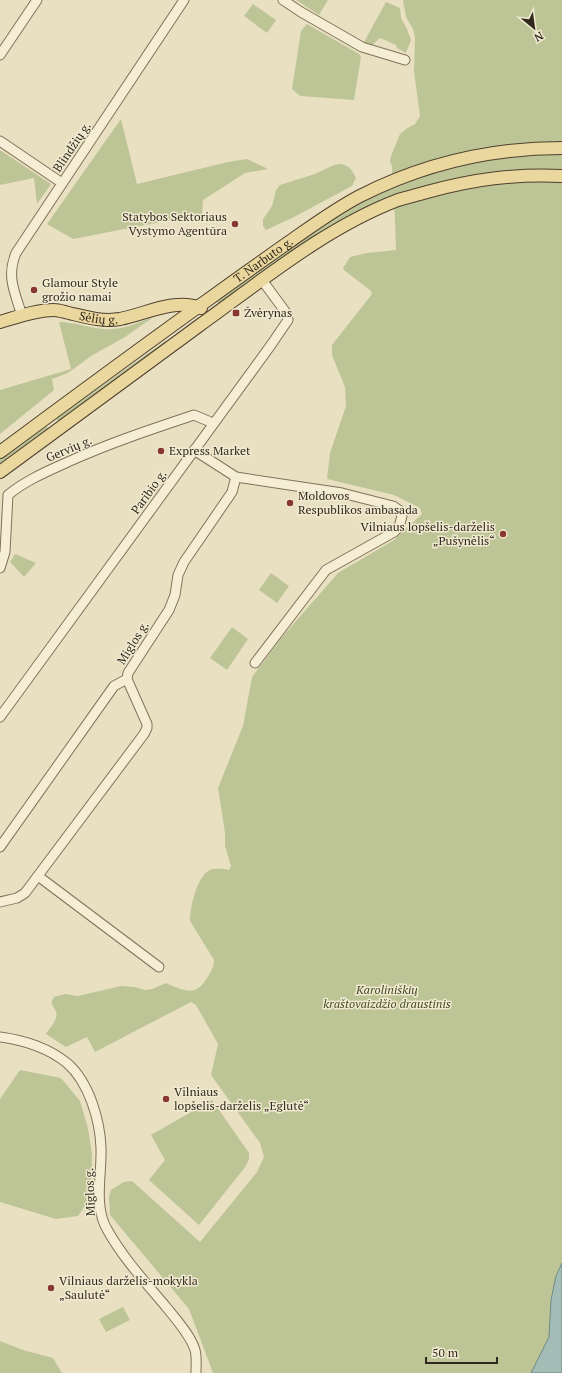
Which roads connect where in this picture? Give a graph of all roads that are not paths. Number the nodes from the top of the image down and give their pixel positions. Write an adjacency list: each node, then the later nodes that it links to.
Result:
1 (37, 0): 4 (street)
2 (184, 0): 9 (street, Blindžių g.)
3 (283, 0): 5 (street)
4 (0, 55)
5 (406, 60)
6 (0, 141): 9 (street)
7 (562, 148): 11 (main road, T. Narbuto g.)
8 (562, 176): 10 (main road, T. Narbuto g.)
9 (62, 183): 13 (street, Blindžių g.)
10 (262, 280): 12 (main road, T. Narbuto g.); 15 (street, Paribio g.)
11 (198, 307): 12 (main road, Sėlių g.); 13 (main road, Sėlių g.); 17 (main road, T. Narbuto g.)
12 (219, 311): 18 (main road, T. Narbuto g.)
13 (22, 316): 14 (main road, Sėlių g.)
14 (0, 322)
15 (213, 423): 16 (street, Paribio g.); 20 (street, Gervių g.)
16 (194, 450): 19 (street); 23 (street, Paribio g.)
17 (0, 452)
18 (0, 472)
19 (236, 477): 21 (street); 22 (street, Miglos g.)
20 (0, 568)
21 (255, 663)
22 (127, 679): 24 (street); 25 (street, Miglos g.)
23 (0, 717)
24 (0, 846)
25 (38, 876): 26 (street, Miglos g.); 27 (street)
26 (0, 902)
27 (158, 967)
28 (0, 1037): 29 (street, Miglos g.)
29 (196, 1372)

